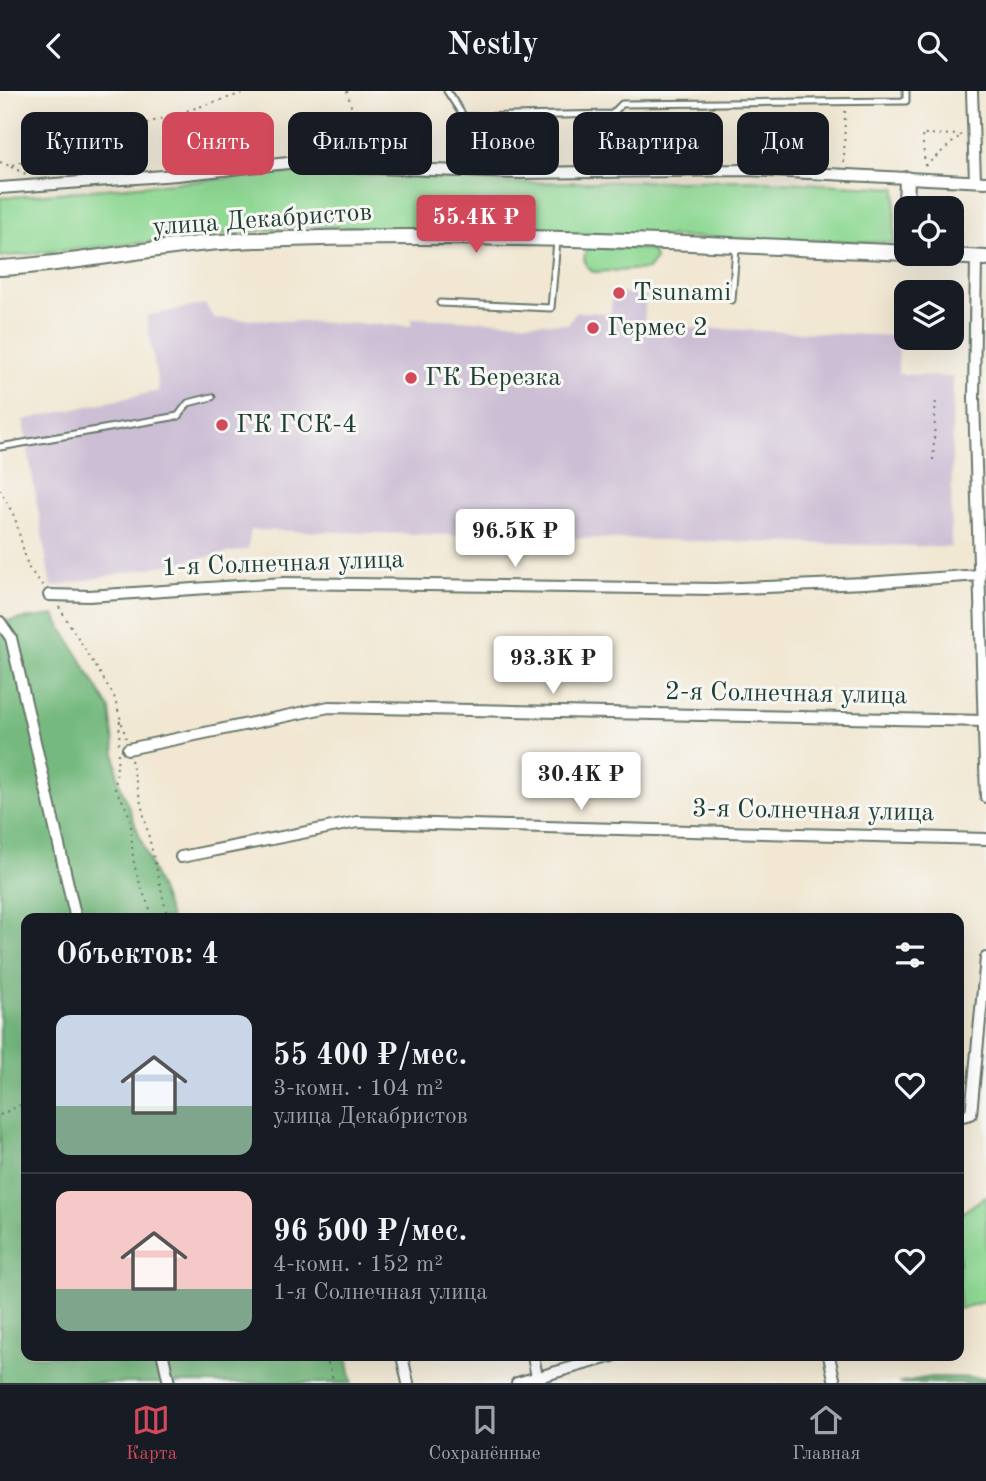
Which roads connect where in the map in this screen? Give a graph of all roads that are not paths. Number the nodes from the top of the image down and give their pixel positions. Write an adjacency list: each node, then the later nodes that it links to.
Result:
1 (447, 91): 2 (lane)
2 (906, 91)
3 (972, 91): 5 (street)
4 (907, 179): 5 (street, улица Декабристов); 6 (street, улица Декабристов); 7 (street)
5 (981, 181)
6 (0, 188)
7 (907, 196)
8 (558, 239): 9 (street, улица Декабристов); 12 (street, улица Декабристов); 16 (lane)
9 (736, 246): 10 (street, улица Декабристов); 15 (lane)
10 (894, 252)
11 (981, 257): 19 (street)
12 (46, 264): 13 (street, улица Декабристов); 14 (street)
13 (0, 268)
14 (0, 278)
15 (732, 300)
16 (440, 303)
17 (212, 397): 18 (lane)
18 (0, 447)
19 (981, 575): 20 (street); 21 (street, 1-я Солнечная улица)
20 (984, 593): 23 (street)
21 (49, 595)
22 (0, 622): 29 (street)
23 (985, 721): 24 (street); 25 (street, 2-я Солнечная улица)
24 (986, 732): 26 (street)
25 (128, 749)
26 (986, 797)
27 (986, 839): 28 (street, 3-я Солнечная улица)
28 (181, 857)
29 (75, 913)
30 (986, 958): 31 (street)
31 (964, 1116)
32 (164, 1361): 38 (street)
33 (403, 1361): 39 (street)
34 (534, 1361): 37 (street)
35 (595, 1361): 37 (street)
36 (830, 1361): 41 (street)
37 (537, 1377): 40 (street)
38 (169, 1383)
39 (408, 1383)
40 (517, 1383)
41 (835, 1383)

